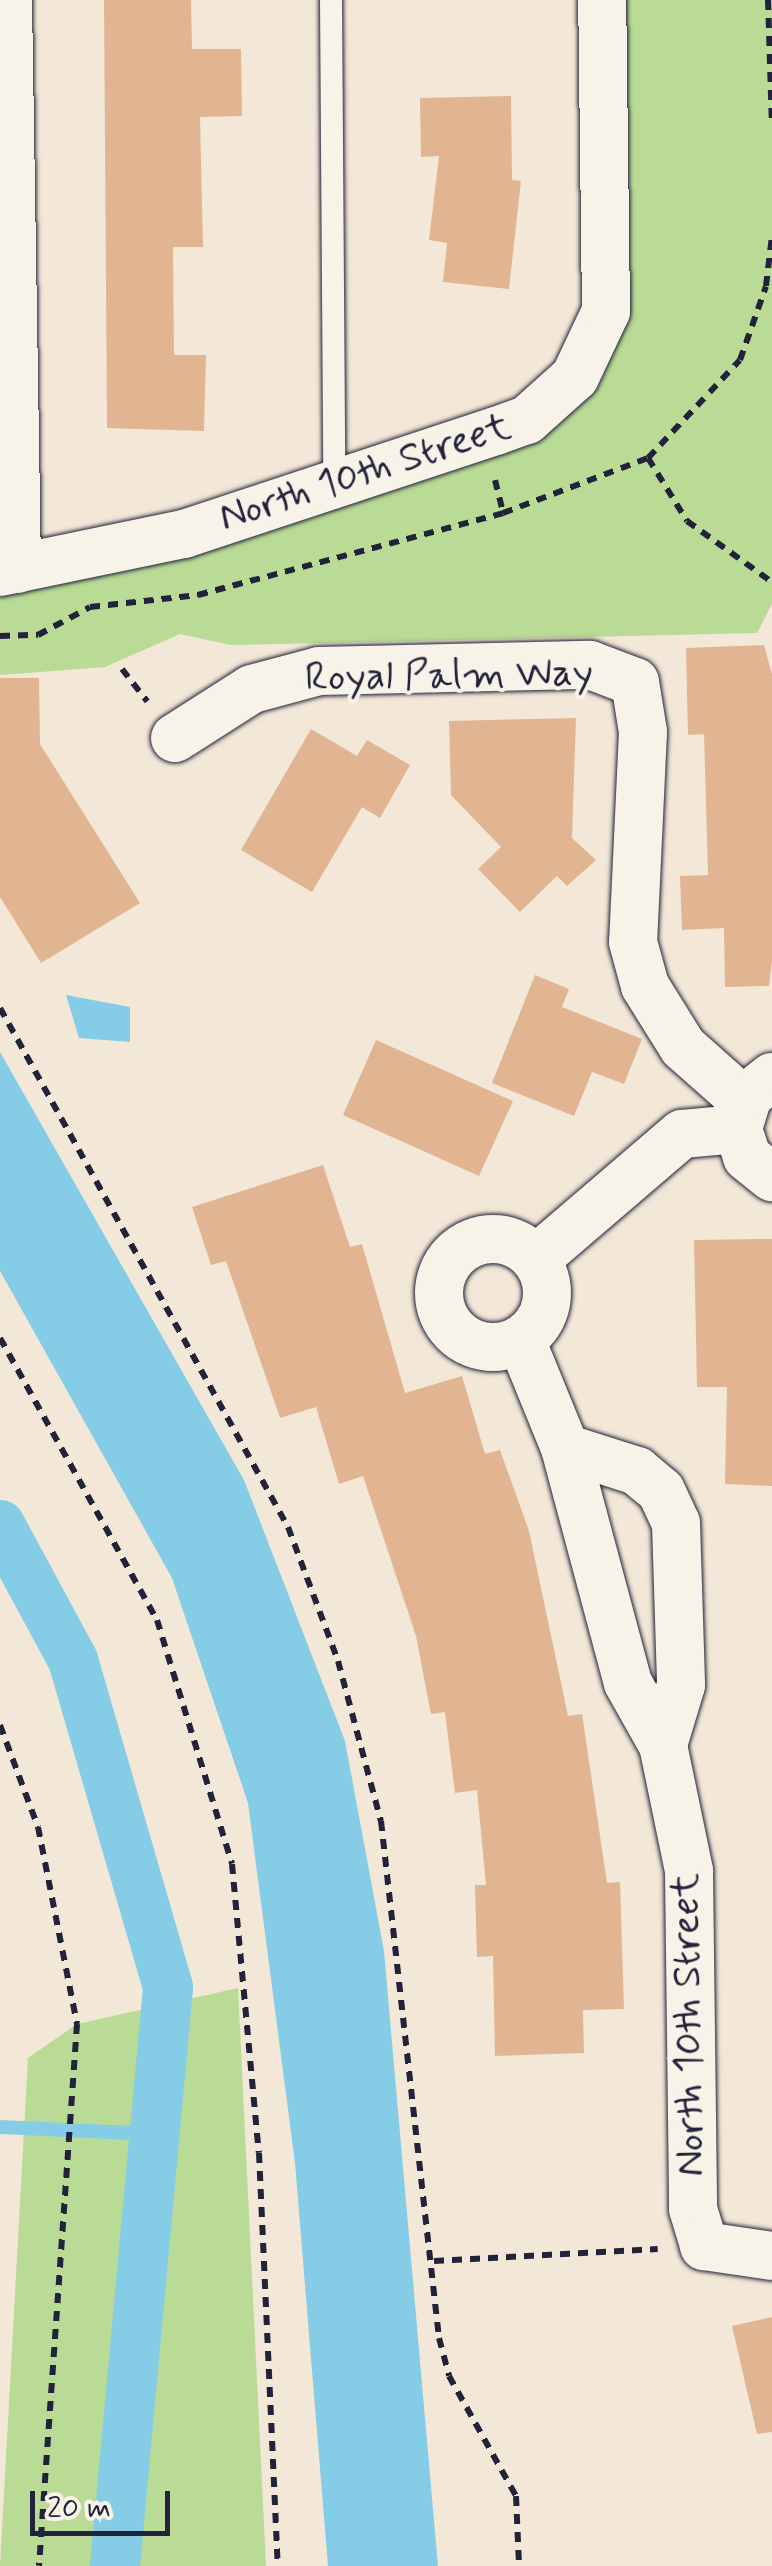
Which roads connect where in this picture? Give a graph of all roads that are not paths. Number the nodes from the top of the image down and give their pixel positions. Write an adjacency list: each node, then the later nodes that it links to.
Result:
1 (8, 0): 5 (street)
2 (330, 0): 4 (lane)
3 (602, 0): 4 (street, North 10th Street)
4 (334, 479): 5 (street, North 10th Street)
5 (8, 570)
6 (175, 738): 7 (street, Royal Palm Way)
7 (752, 1103): 8 (street); 9 (street)
8 (772, 1177)
9 (536, 1259): 10 (street); 10 (street)
10 (521, 1340): 11 (street, North 10th Street)
11 (564, 1448): 12 (street, North 10th Street); 12 (street, North 10th Street)
12 (664, 1746): 13 (street, North 10th Street)
13 (772, 2256)

